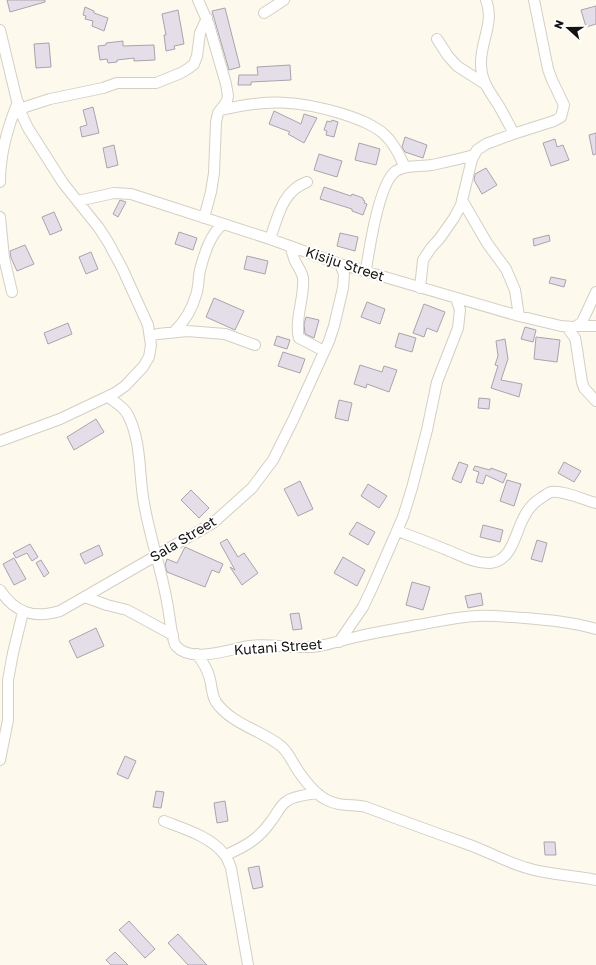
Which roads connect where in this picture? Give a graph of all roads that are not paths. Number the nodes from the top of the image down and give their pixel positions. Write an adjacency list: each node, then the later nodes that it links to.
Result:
1 (198, 0): 6 (street)
2 (284, 0): 5 (street)
3 (486, 0): 9 (street)
4 (534, 0): 12 (street)
5 (264, 13)
6 (206, 18): 10 (street); 11 (street)
7 (0, 30): 10 (street)
8 (437, 39): 9 (street)
9 (485, 84): 12 (street)
10 (18, 106): 15 (street); 18 (street)
11 (221, 110): 14 (street); 20 (street)
12 (514, 134): 13 (street)
13 (474, 156): 14 (street); 17 (street)
14 (405, 167): 25 (street)
15 (0, 182)
16 (307, 182): 22 (street)
17 (462, 200): 26 (street); 30 (street)
18 (78, 201): 20 (street, Kisiju Street); 34 (street)
19 (0, 217): 27 (street)
20 (204, 218): 21 (street, Kisiju Street)
21 (223, 224): 22 (street, Kisiju Street); 33 (street)
22 (270, 239): 23 (street, Kisiju Street)
23 (290, 246): 24 (street, Kisiju Street); 36 (street)
24 (340, 264): 25 (street, Kisiju Street); 36 (street, Sala Street)
25 (366, 270): 26 (street, Kisiju Street)
26 (420, 288): 29 (street, Kisiju Street)
27 (12, 292)
28 (596, 292): 32 (street)
29 (456, 298): 30 (street, Kisiju Street); 41 (street)
30 (519, 316): 32 (street, Kisiju Street)
31 (596, 326): 32 (street, Kisiju Street)
32 (572, 327): 38 (street)
33 (174, 332): 34 (street); 35 (street)
34 (150, 336): 37 (street)
35 (255, 345)
36 (324, 351): 42 (street, Sala Street)
37 (108, 397): 39 (street); 42 (street, Kutani Street)
38 (596, 401)
39 (0, 441)
40 (596, 503): 41 (street)
41 (398, 531): 49 (street)
42 (157, 555): 44 (street, Sala Street); 48 (street, Kutani Street)
43 (0, 590): 45 (street)
44 (85, 597): 46 (street, Sala Street); 48 (street)
45 (3, 602): 46 (street)
46 (23, 612): 51 (street)
47 (596, 629): 49 (street, Kutani Street)
48 (172, 635): 50 (street, Kutani Street)
49 (339, 642): 50 (street, Kutani Street)
50 (197, 654): 52 (street)
51 (0, 759)
52 (317, 794): 54 (street); 55 (street)
53 (164, 821): 54 (street)
54 (226, 855): 56 (street)
55 (596, 880)
56 (248, 965)

